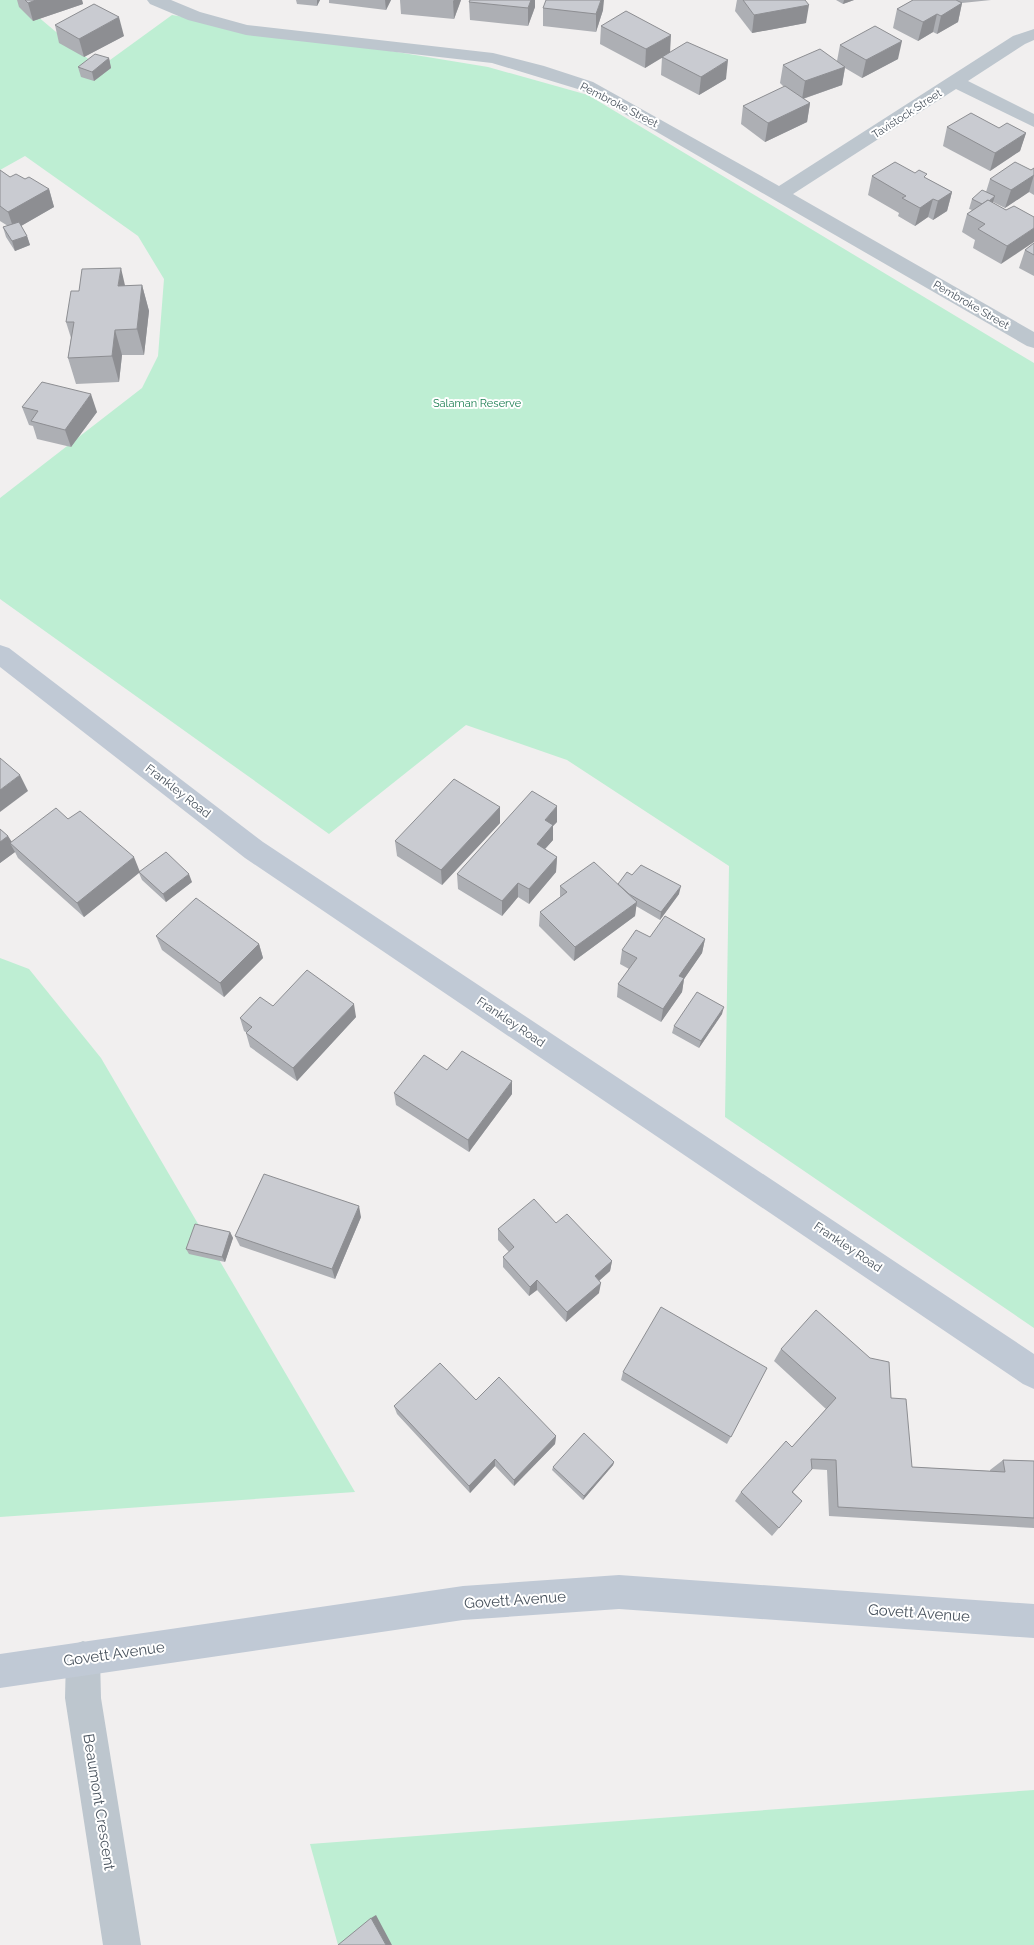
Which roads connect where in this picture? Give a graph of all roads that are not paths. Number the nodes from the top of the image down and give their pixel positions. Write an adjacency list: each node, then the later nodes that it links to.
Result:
1 (156, 0): 5 (street, Pembroke Street)
2 (1034, 34): 3 (street, Tavistock Street)
3 (956, 82): 4 (street); 5 (street, Tavistock Street)
4 (1034, 121)
5 (780, 195): 6 (street, Pembroke Street)
6 (1034, 342)
7 (0, 654): 8 (street, Frankley Road)
8 (1034, 1372)
9 (1034, 1621): 10 (street, Govett Avenue)
10 (83, 1658): 11 (street, Govett Avenue); 12 (street, Beaumont Crescent)
11 (0, 1671)
12 (122, 1945)

